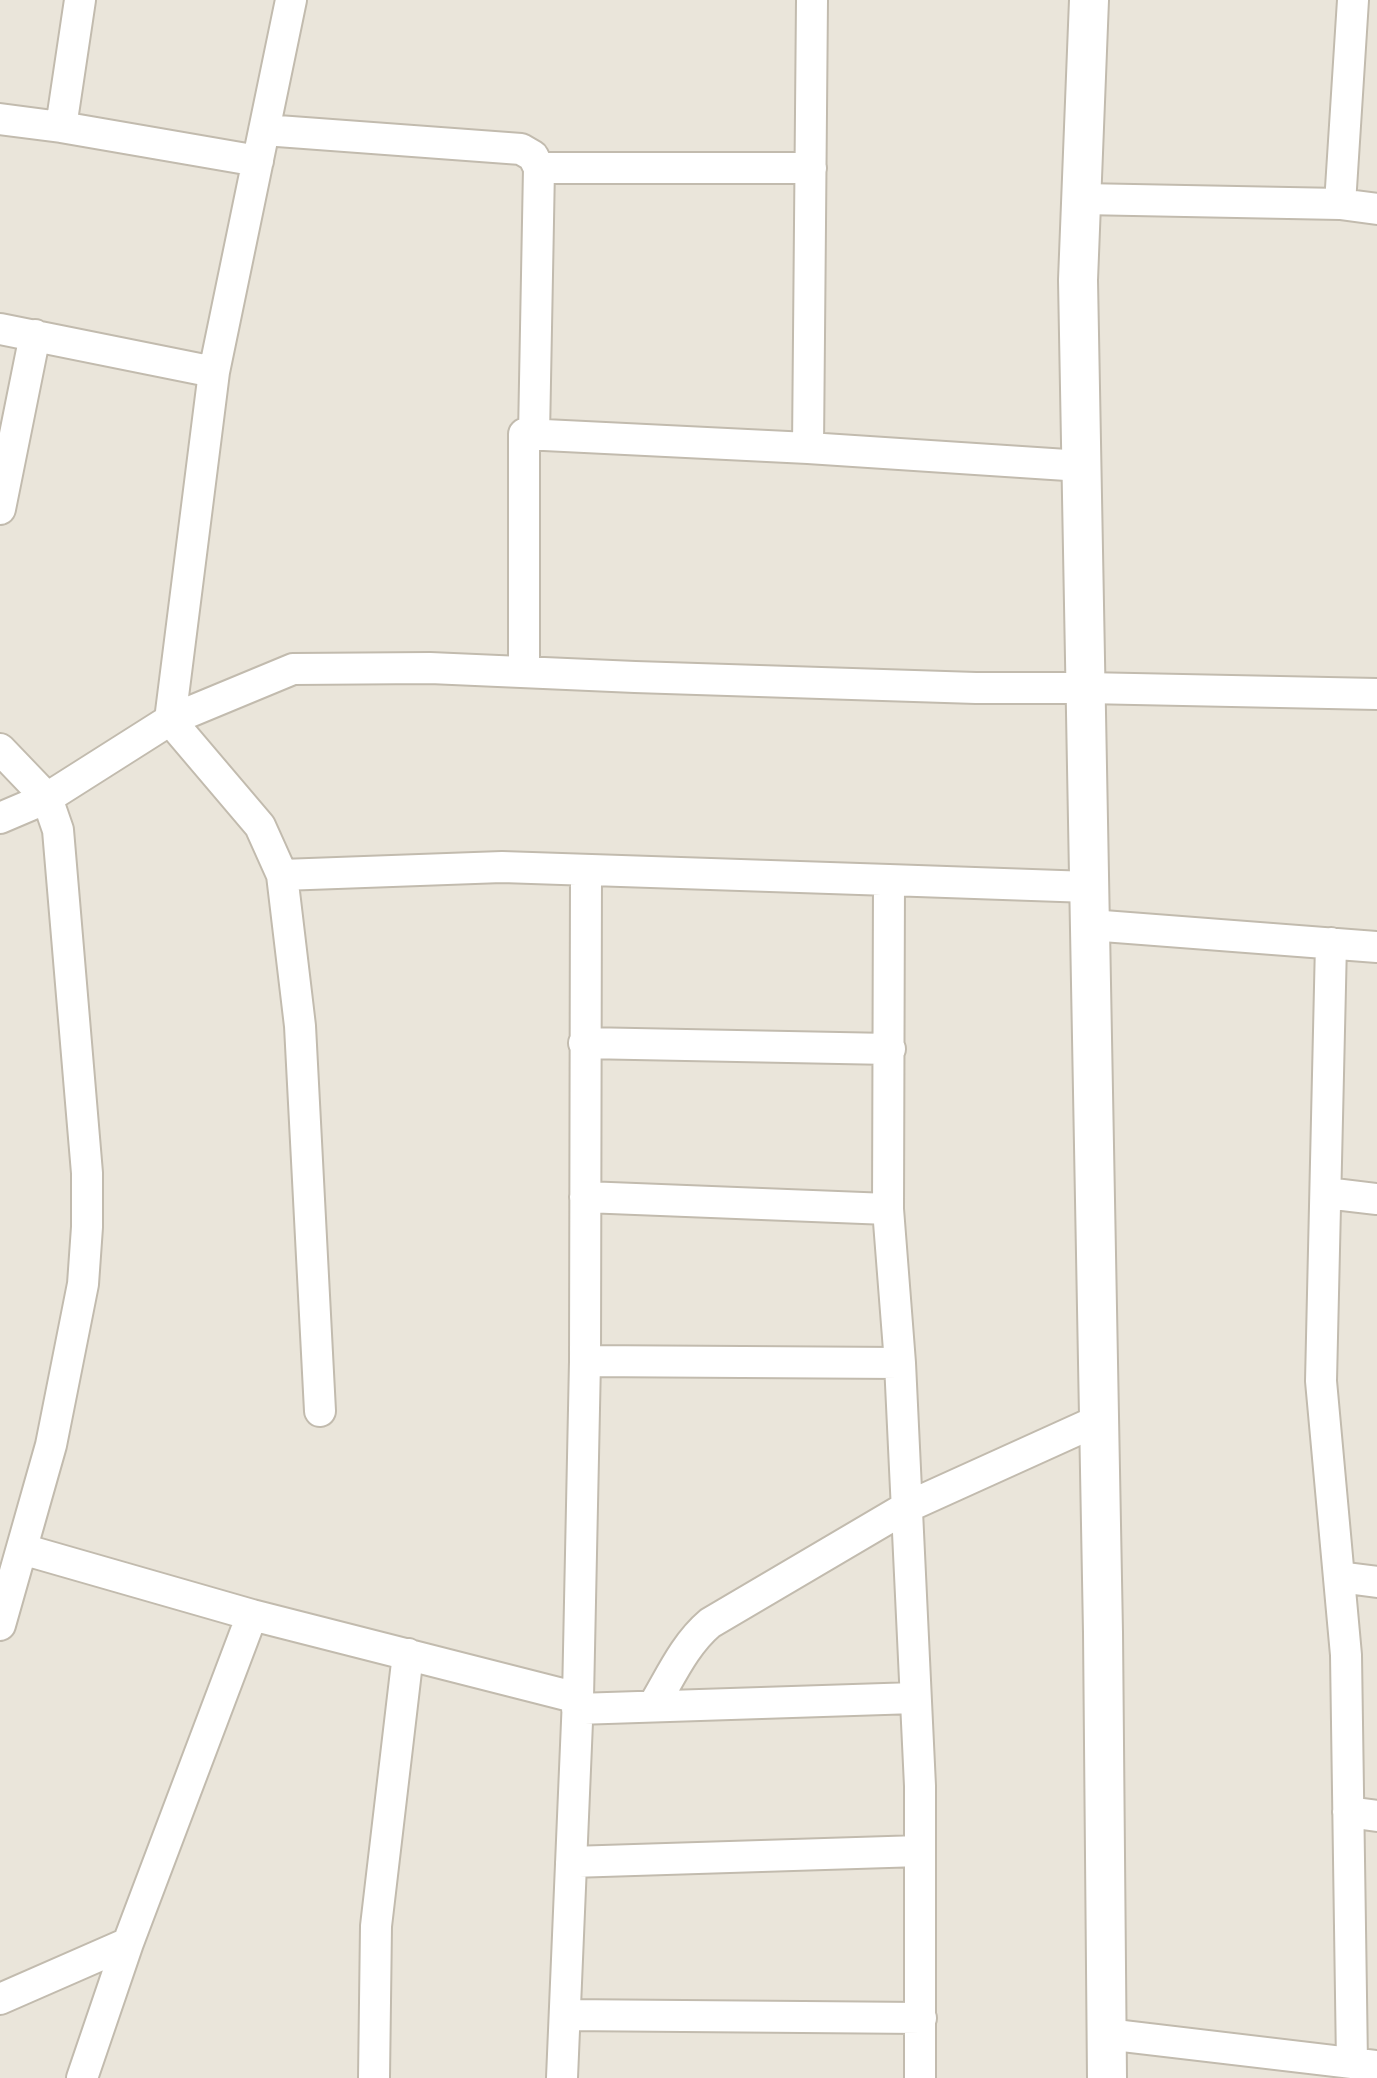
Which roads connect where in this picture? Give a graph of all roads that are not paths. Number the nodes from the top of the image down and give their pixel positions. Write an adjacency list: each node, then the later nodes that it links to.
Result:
1 (80, 0): 7 (street)
2 (291, 0): 8 (street)
3 (812, 0): 11 (street)
4 (1089, 0): 12 (street)
5 (1353, 0): 13 (street)
6 (0, 119): 7 (street)
7 (61, 127): 9 (street)
8 (264, 130): 9 (street); 10 (street)
9 (258, 161): 17 (street)
10 (539, 168): 11 (street); 18 (street)
11 (811, 168): 19 (street)
12 (1082, 199): 13 (street); 20 (street)
13 (1340, 204): 14 (street)
14 (1377, 209)
15 (0, 329): 16 (street)
16 (35, 335): 17 (street); 21 (street)
17 (214, 372): 25 (street)
18 (534, 435): 19 (street); 22 (street)
19 (808, 448): 20 (street)
20 (1082, 466): 23 (street)
21 (0, 508)
22 (524, 672): 23 (street); 25 (street)
23 (1086, 688): 24 (street); 32 (street)
24 (1377, 694)
25 (170, 720): 27 (street); 30 (street)
26 (0, 749): 27 (street)
27 (47, 798): 28 (street); 47 (street)
28 (0, 818)
29 (586, 870): 30 (street); 31 (street); 36 (street)
30 (282, 875): 44 (street)
31 (889, 880): 32 (street); 37 (street)
32 (1089, 887): 33 (street)
33 (1090, 925): 34 (street); 45 (street)
34 (1331, 943): 35 (street); 38 (street)
35 (1377, 947)
36 (584, 1043): 37 (street); 39 (street)
37 (890, 1049): 41 (street)
38 (1326, 1193): 40 (street); 48 (street)
39 (585, 1197): 41 (street); 42 (street)
40 (1377, 1199)
41 (888, 1209): 43 (street)
42 (585, 1361): 43 (street); 54 (street)
43 (900, 1363): 46 (street)
44 (320, 1411)
45 (1099, 1420): 46 (street); 63 (street)
46 (907, 1507): 53 (street); 55 (street)
47 (22, 1549): 50 (street); 51 (street)
48 (1339, 1577): 49 (street); 56 (street)
49 (1377, 1582)
50 (252, 1615): 52 (street); 59 (street)
51 (0, 1625)
52 (408, 1654): 54 (street); 66 (street)
53 (915, 1698): 55 (street); 57 (street)
54 (578, 1703): 55 (street); 58 (street)
55 (653, 1706)
56 (1363, 1814): 64 (street)
57 (920, 1851): 58 (street); 62 (street)
58 (571, 1862): 61 (street)
59 (128, 1943): 60 (street); 65 (street)
60 (0, 1999)
61 (565, 2015): 62 (street); 67 (street)
62 (921, 2018): 68 (street)
63 (1106, 2034): 64 (street); 69 (street)
64 (1364, 2064)
65 (82, 2078)
66 (374, 2078)
67 (562, 2078)
68 (920, 2078)
69 (1107, 2078)

